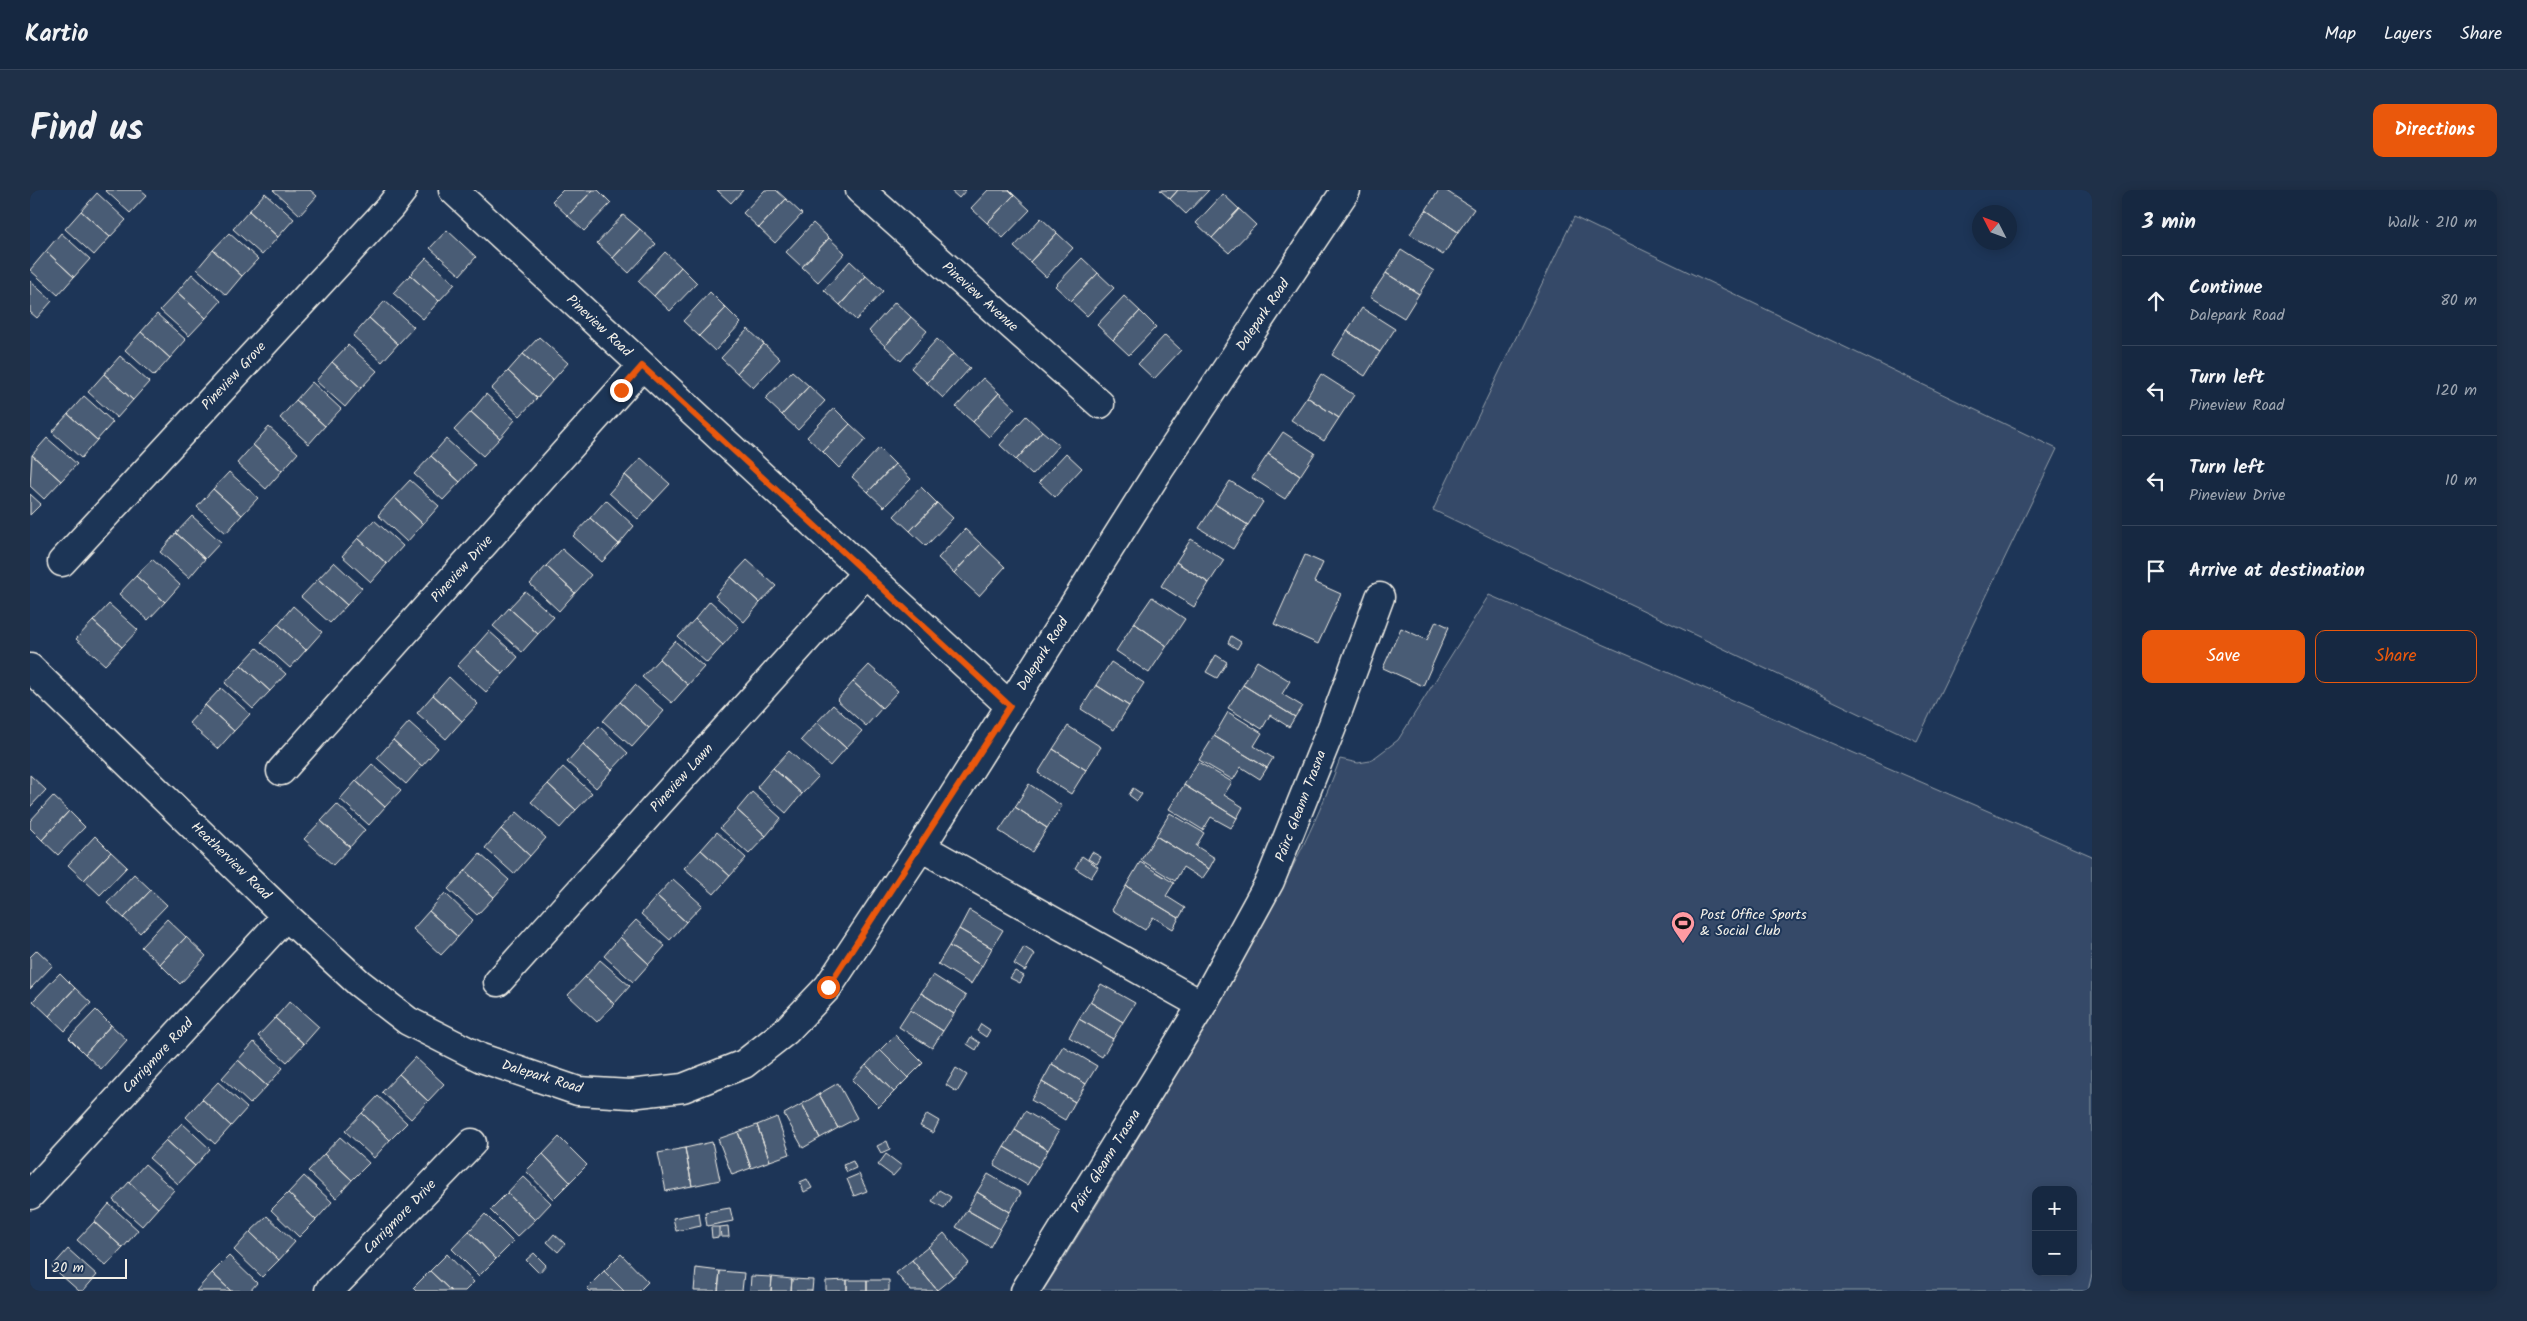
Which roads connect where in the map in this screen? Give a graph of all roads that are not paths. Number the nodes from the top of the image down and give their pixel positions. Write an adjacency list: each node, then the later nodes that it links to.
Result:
1 (403, 190): 7 (street, Pineview Grove)
2 (454, 190): 5 (street, Pineview Road)
3 (860, 190): 6 (street, Pineview Avenue)
4 (1346, 190): 11 (street, Dalepark Road)
5 (642, 366): 8 (street, Pineview Road); 12 (street, Pineview Drive)
6 (1100, 404)
7 (62, 562)
8 (866, 573): 11 (street, Pineview Road); 15 (street, Pineview Lawn)
9 (1380, 597): 16 (street, Páirc Gleann Trasna)
10 (30, 668): 14 (street, Heatherview Road)
11 (1010, 706): 13 (street, Dalepark Road)
12 (281, 772)
13 (921, 847): 16 (street); 17 (street, Dalepark Road)
14 (286, 916): 17 (street, Heatherview Road); 19 (street, Carrigmore Road)
15 (498, 982)
16 (1202, 1005): 21 (street, Páirc Gleann Trasna)
17 (445, 1039)
18 (472, 1143): 20 (street, Carrigmore Drive)
19 (30, 1195)
20 (329, 1291)
21 (1025, 1291)

